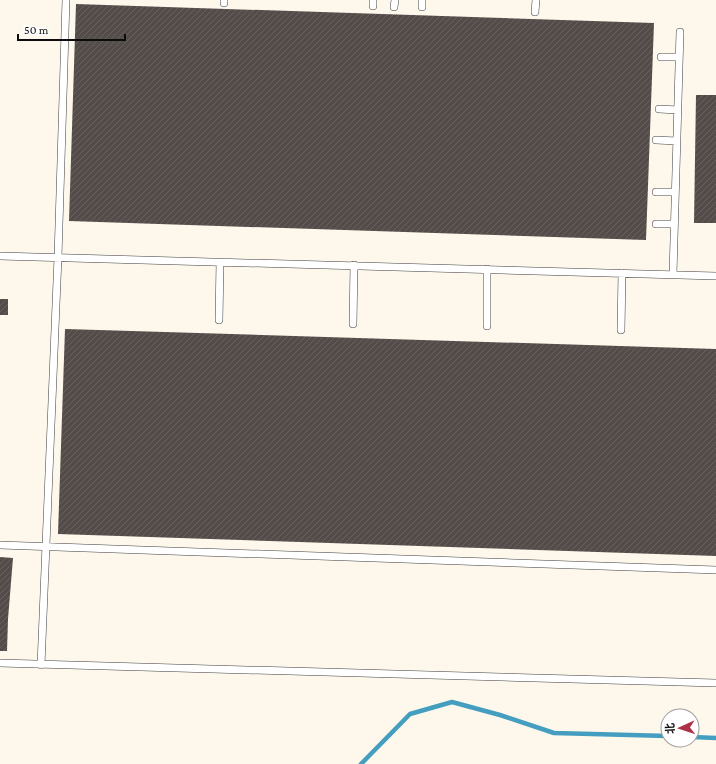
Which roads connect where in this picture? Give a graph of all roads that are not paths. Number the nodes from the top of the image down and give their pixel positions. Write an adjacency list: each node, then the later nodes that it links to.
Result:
1 (66, 0): 16 (lane)
2 (536, 0): 3 (lane)
3 (535, 12)
4 (680, 32): 8 (lane)
5 (661, 57): 6 (lane)
6 (679, 57)
7 (659, 109): 8 (lane)
8 (678, 110): 10 (lane)
9 (656, 140): 10 (lane)
10 (677, 141): 12 (lane)
11 (656, 192): 12 (lane)
12 (675, 192): 14 (lane)
13 (656, 224): 14 (lane)
14 (674, 224): 21 (lane)
15 (0, 256): 16 (lane)
16 (58, 257): 17 (lane); 28 (lane)
17 (220, 262): 18 (lane); 23 (lane)
18 (354, 265): 19 (lane); 24 (lane)
19 (487, 269): 20 (lane); 25 (lane)
20 (622, 273): 21 (lane); 26 (lane)
21 (673, 274): 22 (lane)
22 (716, 276)
23 (219, 320)
24 (353, 324)
25 (487, 326)
26 (621, 330)
27 (0, 545): 28 (lane)
28 (46, 546): 29 (lane); 31 (lane)
29 (716, 570)
30 (0, 663): 31 (lane)
31 (41, 664): 32 (lane)
32 (716, 683)

